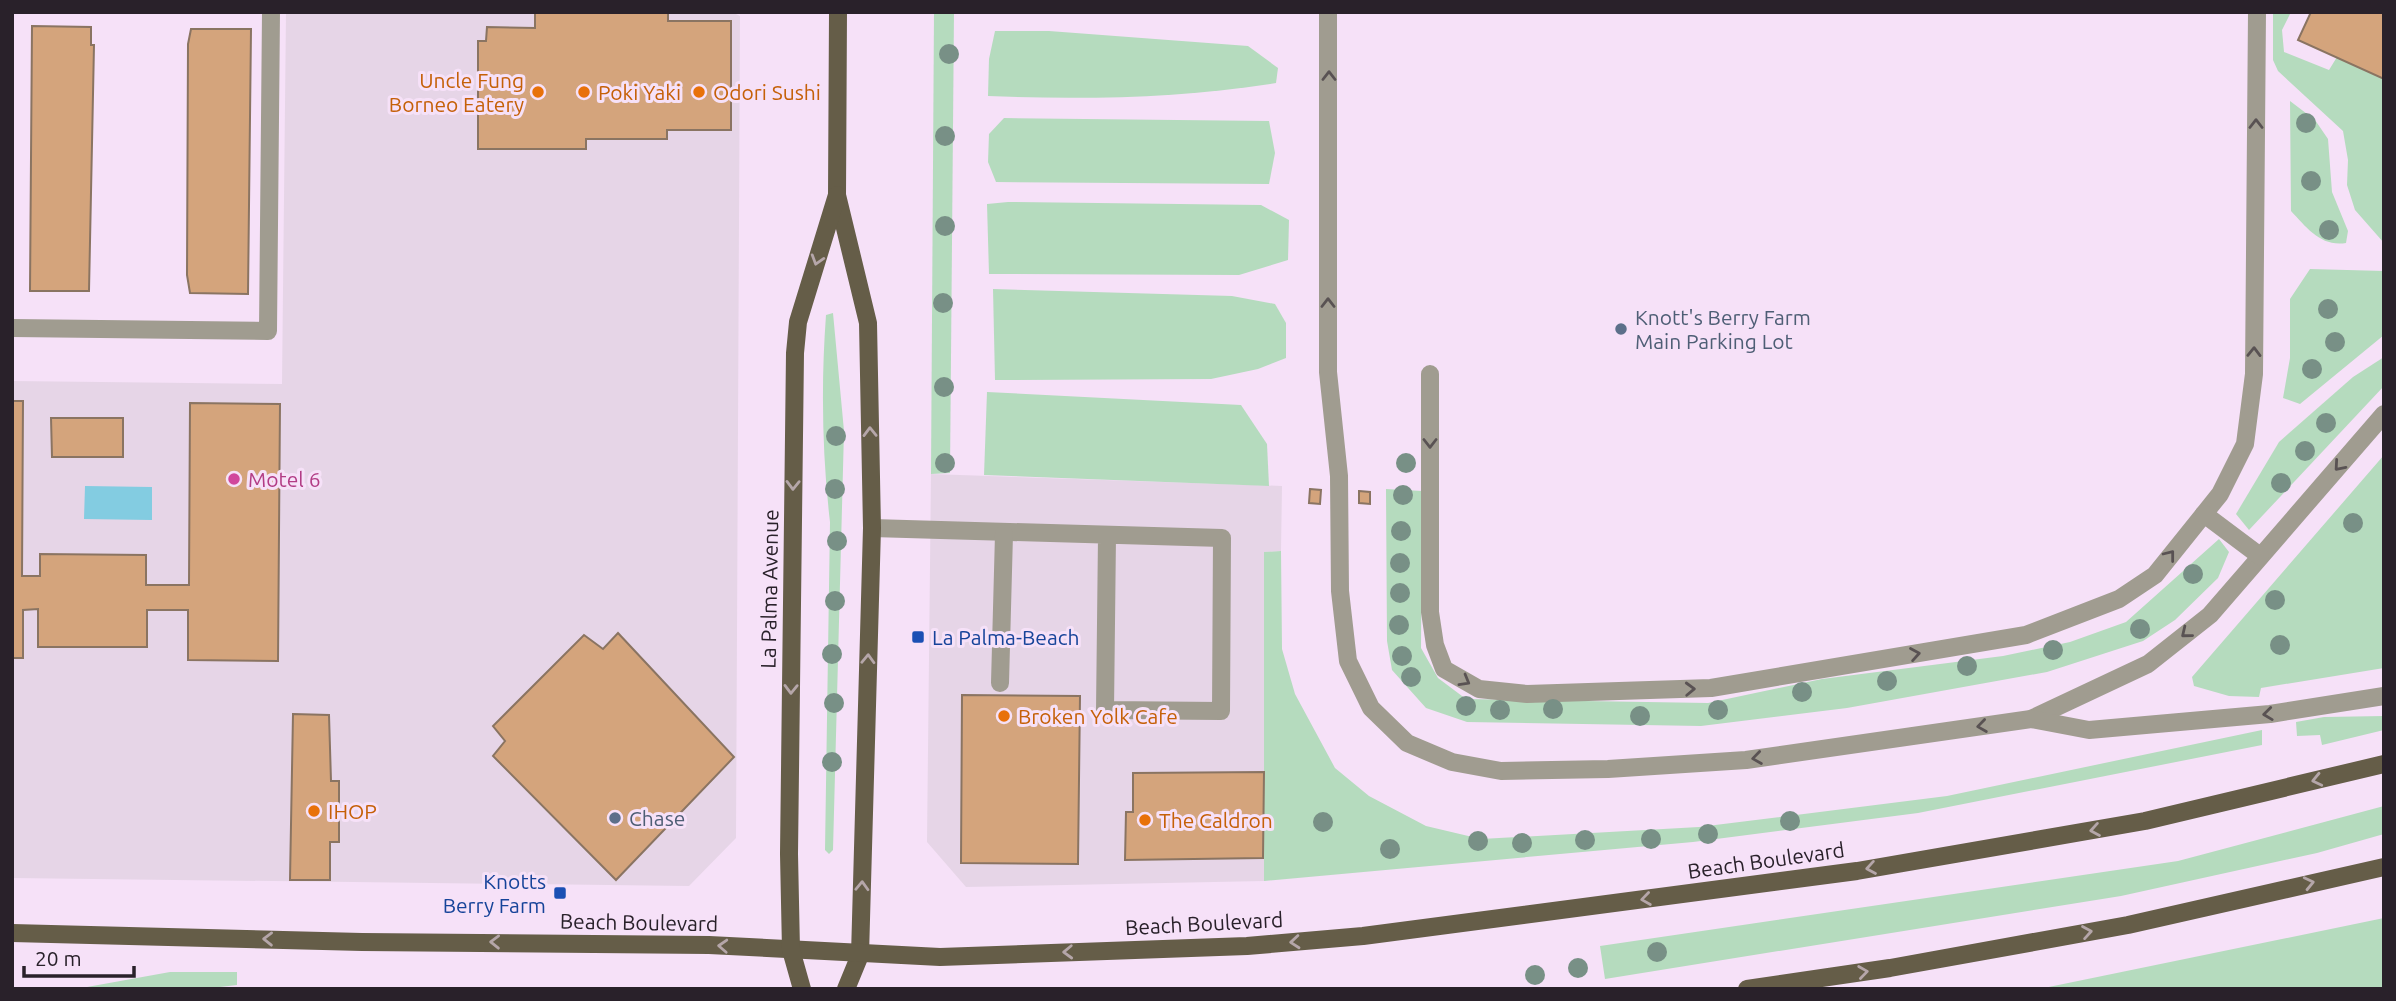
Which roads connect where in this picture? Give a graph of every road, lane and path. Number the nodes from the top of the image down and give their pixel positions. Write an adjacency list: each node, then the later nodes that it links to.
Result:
1 (271, 12): 6 (lane)
2 (838, 12): 5 (main road, La Palma Avenue)
3 (1328, 12): 16 (lane, one-way to 3)
4 (2257, 12): 9 (lane, one-way to 4)
5 (837, 195): 10 (main road, La Palma Avenue, one-way to 5); 20 (main road, La Palma Avenue, one-way to 20)
6 (12, 328)
7 (1430, 374): 9 (lane, one-way to 9)
8 (2384, 414): 13 (lane, one-way to 13)
9 (2204, 514): 13 (lane)
10 (872, 528): 11 (lane); 21 (main road, La Palma Avenue, one-way to 10)
11 (1004, 534): 12 (lane); 14 (lane)
12 (1107, 536): 12 (lane)
13 (2260, 556): 16 (lane, one-way to 16)
14 (1000, 684)
15 (2384, 696): 16 (lane, one-way to 16)
16 (2031, 719)
17 (2384, 764): 21 (main road, Beach Boulevard, one-way to 21)
18 (2384, 867): 24 (main road, one-way to 18)
19 (12, 933): 20 (main road, Beach Boulevard, one-way to 19)
20 (791, 950): 21 (main road, Beach Boulevard); 22 (main road, La Palma Avenue)
21 (860, 955): 23 (main road, La Palma Avenue)
22 (802, 989)
23 (846, 989)
24 (1747, 989)

